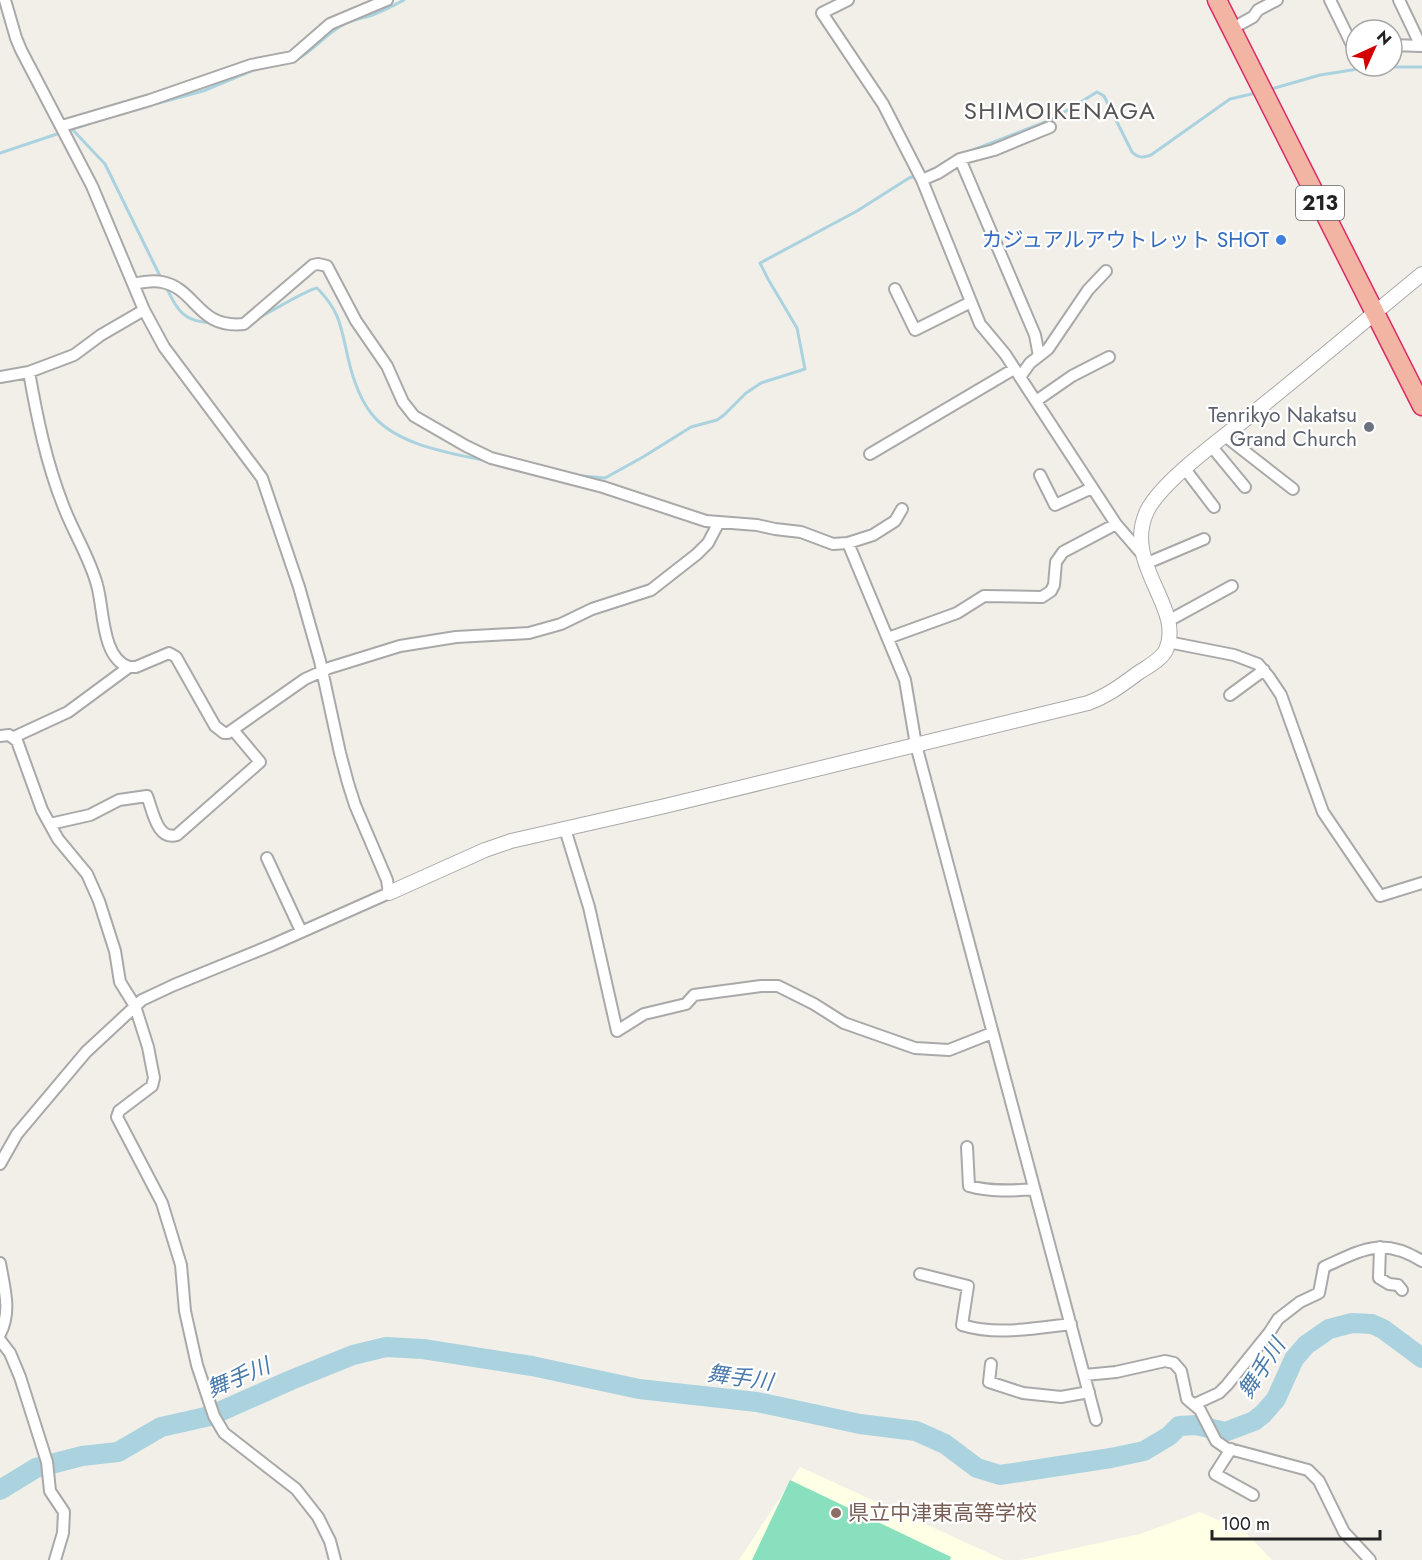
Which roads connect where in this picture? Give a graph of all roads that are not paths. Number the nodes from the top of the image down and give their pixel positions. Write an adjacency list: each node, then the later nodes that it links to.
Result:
1 (5, 0): 11 (street)
2 (387, 0): 11 (street)
3 (849, 0): 14 (street)
4 (1217, 0): 8 (highway, 213)
5 (1277, 0): 8 (street)
6 (1330, 0): 9 (street)
7 (1399, 0): 10 (street)
8 (1231, 28): 21 (highway, 213)
9 (1344, 29)
10 (1404, 45)
11 (62, 126): 17 (street)
12 (1050, 127): 13 (street)
13 (960, 159): 14 (street); 22 (street)
14 (922, 180): 19 (street)
15 (1106, 272): 22 (street)
16 (1422, 274): 21 (street)
17 (133, 284): 20 (street); 39 (street)
18 (895, 289): 19 (street)
19 (971, 302): 25 (street)
20 (144, 310): 24 (street); 49 (street)
21 (1375, 312): 28 (highway, 213); 29 (street)
22 (1039, 356): 25 (street)
23 (1109, 357): 27 (street)
24 (29, 372): 26 (street); 48 (street)
25 (1017, 373): 27 (street); 31 (street)
26 (0, 377)
27 (1036, 401): 35 (street)
28 (1422, 406)
29 (1225, 436): 30 (street); 36 (street)
30 (1212, 447): 32 (street); 34 (street)
31 (870, 454)
32 (1185, 469): 37 (street); 43 (street)
33 (1040, 475): 35 (street)
34 (1245, 487)
35 (1092, 488): 40 (street)
36 (1293, 489)
37 (1214, 507)
38 (902, 509): 42 (street)
39 (719, 522): 42 (street); 49 (street)
40 (1116, 524): 43 (street); 46 (street)
41 (1204, 539): 43 (street)
42 (848, 543): 46 (street)
43 (1143, 558): 45 (street)
44 (1232, 586): 45 (street)
45 (1168, 621): 47 (street)
46 (888, 638): 55 (street)
47 (1168, 642): 50 (street); 55 (street)
48 (129, 667): 52 (street); 54 (street)
49 (323, 670): 52 (street); 60 (street)
50 (1264, 670): 51 (street); 59 (street)
51 (1230, 695)
52 (234, 731): 56 (street)
53 (0, 736): 54 (street)
54 (14, 737): 56 (street)
55 (916, 745): 57 (street); 63 (street)
56 (50, 824): 62 (street)
57 (565, 829): 60 (street); 63 (street)
58 (267, 858): 61 (street)
59 (1422, 883)
60 (389, 892): 61 (street)
61 (301, 932): 62 (street)
62 (135, 1006): 65 (street); 83 (street)
63 (992, 1033): 66 (street)
64 (967, 1147): 66 (street)
65 (1, 1160)
66 (1034, 1189): 72 (street)
67 (1380, 1247): 68 (street); 71 (street); 78 (street)
68 (1422, 1261)
69 (0, 1263): 73 (street)
70 (920, 1274): 72 (street)
71 (1402, 1290)
72 (1071, 1324): 76 (street)
73 (0, 1334)
74 (0, 1340): 82 (street)
75 (991, 1364): 77 (street)
76 (1085, 1375): 77 (street); 78 (street)
77 (1089, 1392): 79 (street)
78 (1195, 1404): 80 (street)
79 (1096, 1420)
80 (1231, 1449): 81 (street); 84 (street)
81 (1253, 1495)
82 (55, 1560)
83 (335, 1560)
84 (1370, 1560)

